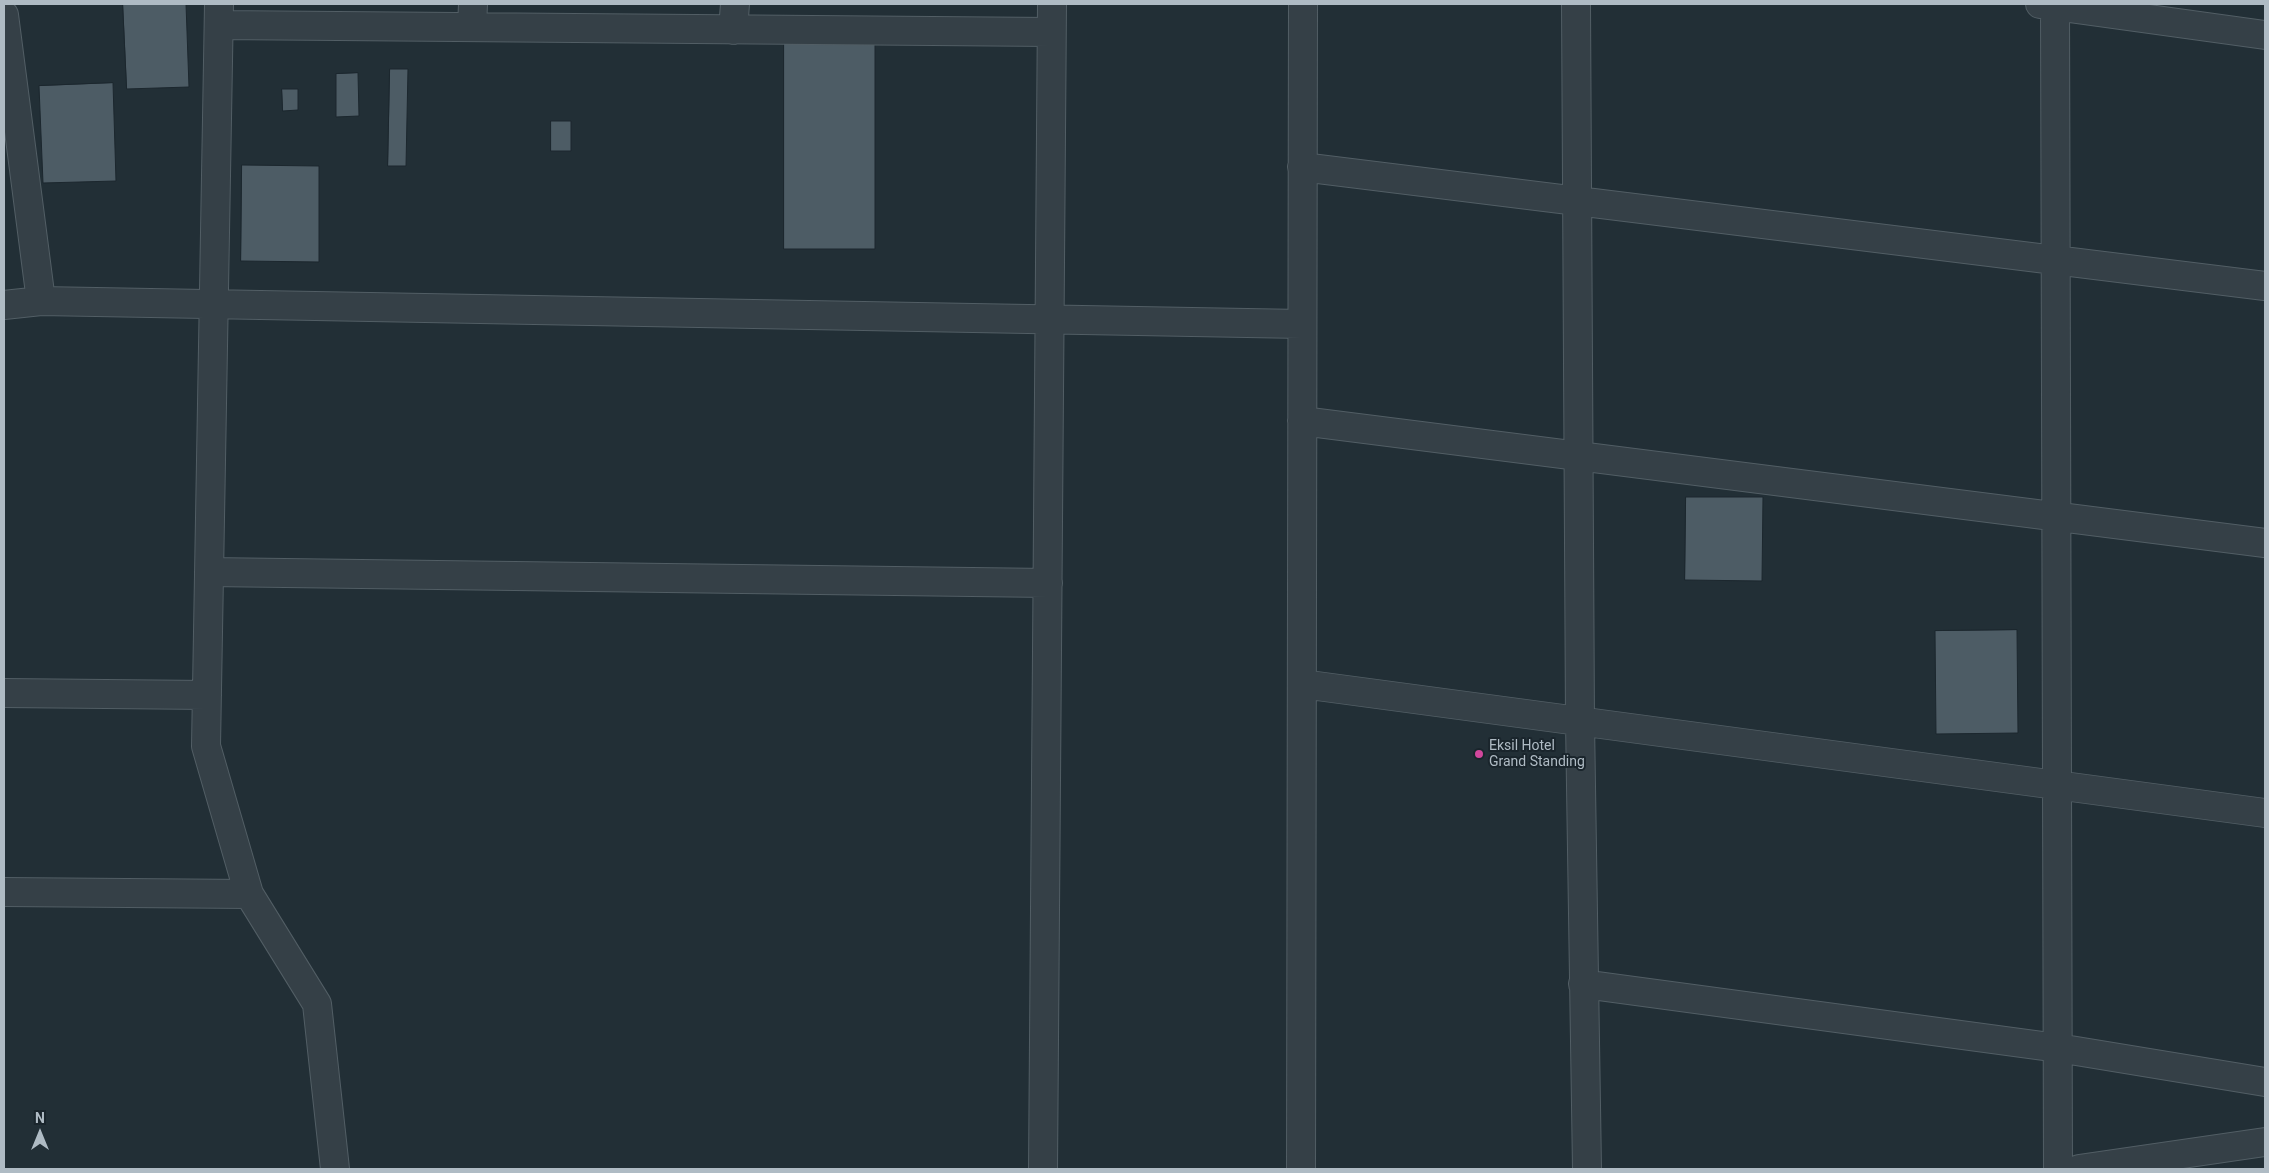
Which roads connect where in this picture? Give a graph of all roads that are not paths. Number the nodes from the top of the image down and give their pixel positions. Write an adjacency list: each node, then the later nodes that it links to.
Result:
1 (1052, 4): 9 (street)
2 (1303, 4): 11 (street)
3 (1576, 4): 12 (street)
4 (2050, 4): 10 (street); 13 (street)
5 (219, 14): 7 (street); 16 (street)
6 (4, 15): 15 (street)
7 (473, 16): 8 (street)
8 (734, 17): 9 (street)
9 (1052, 32): 18 (street)
10 (2265, 35)
11 (1302, 167): 12 (street); 19 (street)
12 (1577, 201): 13 (street); 21 (street)
13 (2056, 260): 14 (street); 22 (street)
14 (2265, 286)
15 (41, 301): 16 (street); 17 (street)
16 (214, 304): 18 (street); 24 (street)
17 (4, 305)
18 (1049, 319): 19 (street); 25 (street)
19 (1302, 324): 20 (street)
20 (1302, 421): 21 (street); 26 (street)
21 (1580, 457): 22 (street); 29 (street)
22 (2057, 517): 23 (street); 30 (street)
23 (2265, 543)
24 (209, 572): 25 (street); 28 (street)
25 (1048, 583): 39 (street)
26 (1302, 684): 29 (street); 40 (street)
27 (4, 693): 28 (street)
28 (207, 695): 33 (street)
29 (1580, 722): 30 (street); 34 (street)
30 (2058, 785): 31 (street); 35 (street)
31 (2265, 813)
32 (4, 892): 33 (street)
33 (249, 894): 38 (street)
34 (1584, 984): 35 (street); 41 (street)
35 (2058, 1048): 36 (street); 42 (street)
36 (2265, 1082)
37 (2265, 1142): 43 (street)
38 (335, 1169)
39 (1043, 1169)
40 (1301, 1169)
41 (1587, 1169)
42 (2058, 1169)
43 (2079, 1169)

